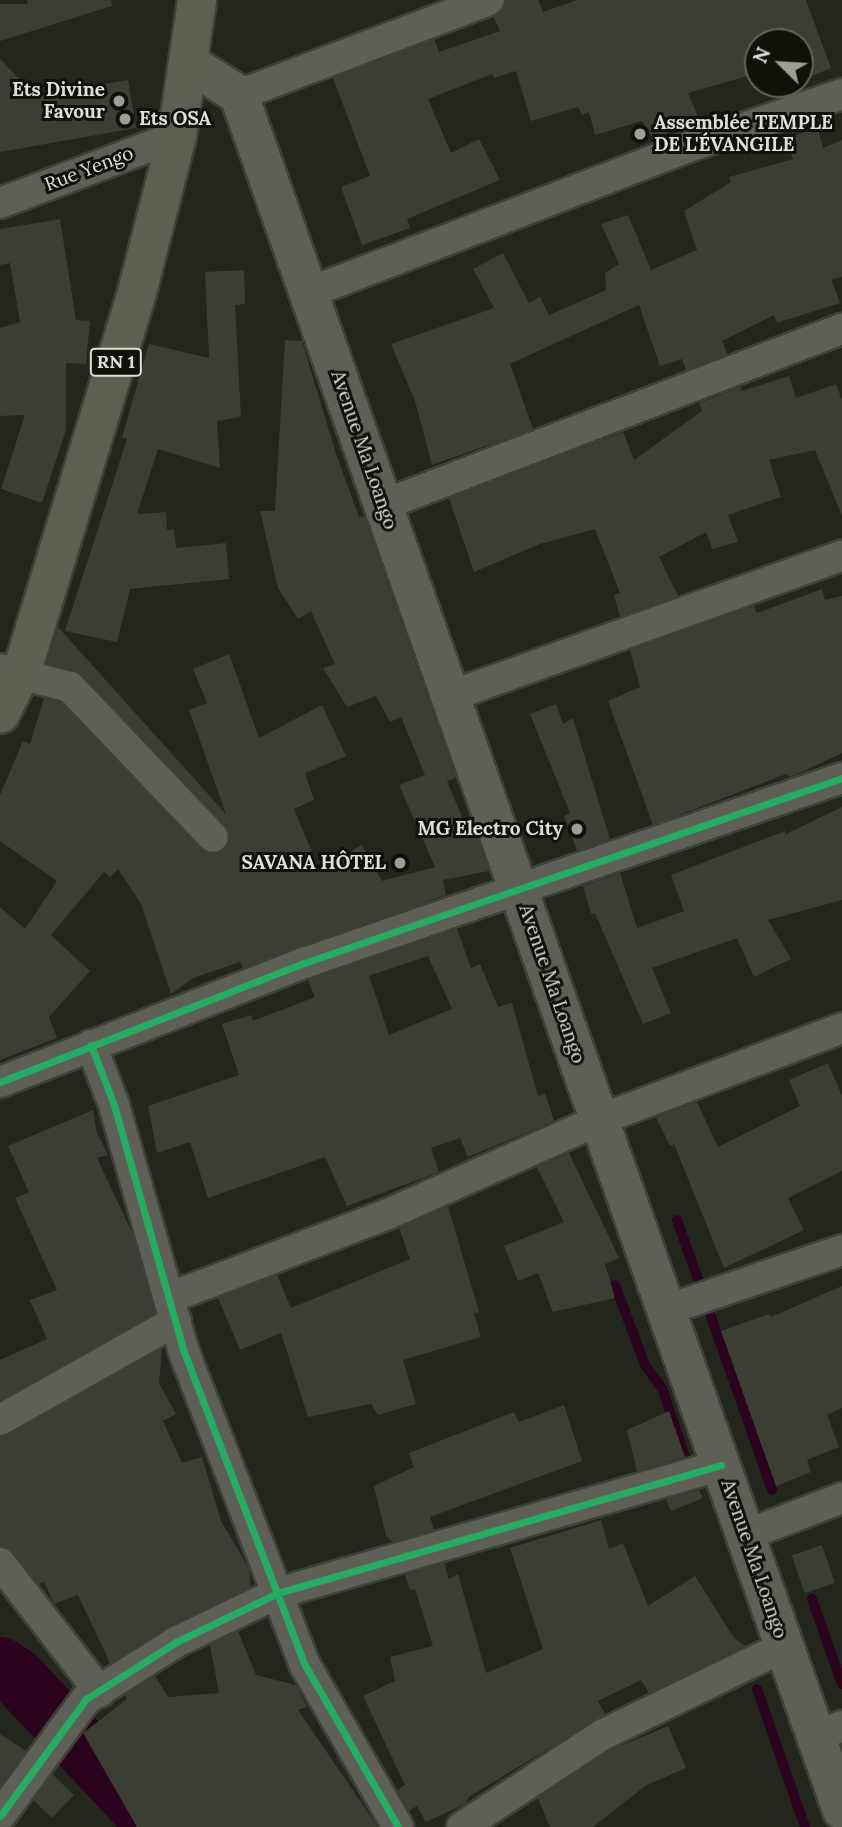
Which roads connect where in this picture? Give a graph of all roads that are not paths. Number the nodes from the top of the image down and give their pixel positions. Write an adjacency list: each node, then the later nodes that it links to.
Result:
1 (197, 0): 3 (highway, RN 1)
2 (489, 0): 4 (street)
3 (190, 64): 4 (main road); 6 (highway, RN 1)
4 (239, 94): 8 (main road, Avenue Ma Loango)
5 (842, 94): 8 (street)
6 (177, 136): 7 (street, Rue Yengo); 12 (highway, RN 1)
7 (0, 203)
8 (308, 293): 10 (main road, Avenue Ma Loango)
9 (842, 329): 10 (street)
10 (383, 505): 13 (main road, Avenue Ma Loango)
11 (842, 556): 13 (street)
12 (11, 670): 14 (highway, RN 1); 16 (street)
13 (450, 696): 17 (main road, Avenue Ma Loango)
14 (0, 714)
15 (842, 778): 17 (street)
16 (213, 837)
17 (517, 887): 19 (street); 21 (main road, Avenue Ma Loango)
18 (842, 1028): 21 (street)
19 (91, 1045): 20 (street); 23 (street)
20 (0, 1082)
21 (599, 1120): 23 (street); 24 (main road, Avenue Ma Loango)
22 (842, 1250): 24 (street)
23 (172, 1309): 25 (street); 30 (street)
24 (666, 1310): 26 (main road, Avenue Ma Loango)
25 (0, 1420)
26 (721, 1465): 28 (main road, Avenue Ma Loango); 30 (street)
27 (842, 1498): 28 (street)
28 (746, 1535): 31 (main road, Avenue Ma Loango)
29 (0, 1563): 32 (street)
30 (278, 1593): 32 (street); 36 (street)
31 (785, 1646): 33 (main road, Avenue Ma Loango); 37 (street)
32 (100, 1692): 35 (street)
33 (829, 1731): 34 (main road, Avenue Ma Loango)
34 (842, 1810)
35 (0, 1816)
36 (398, 1827)
37 (462, 1827)

